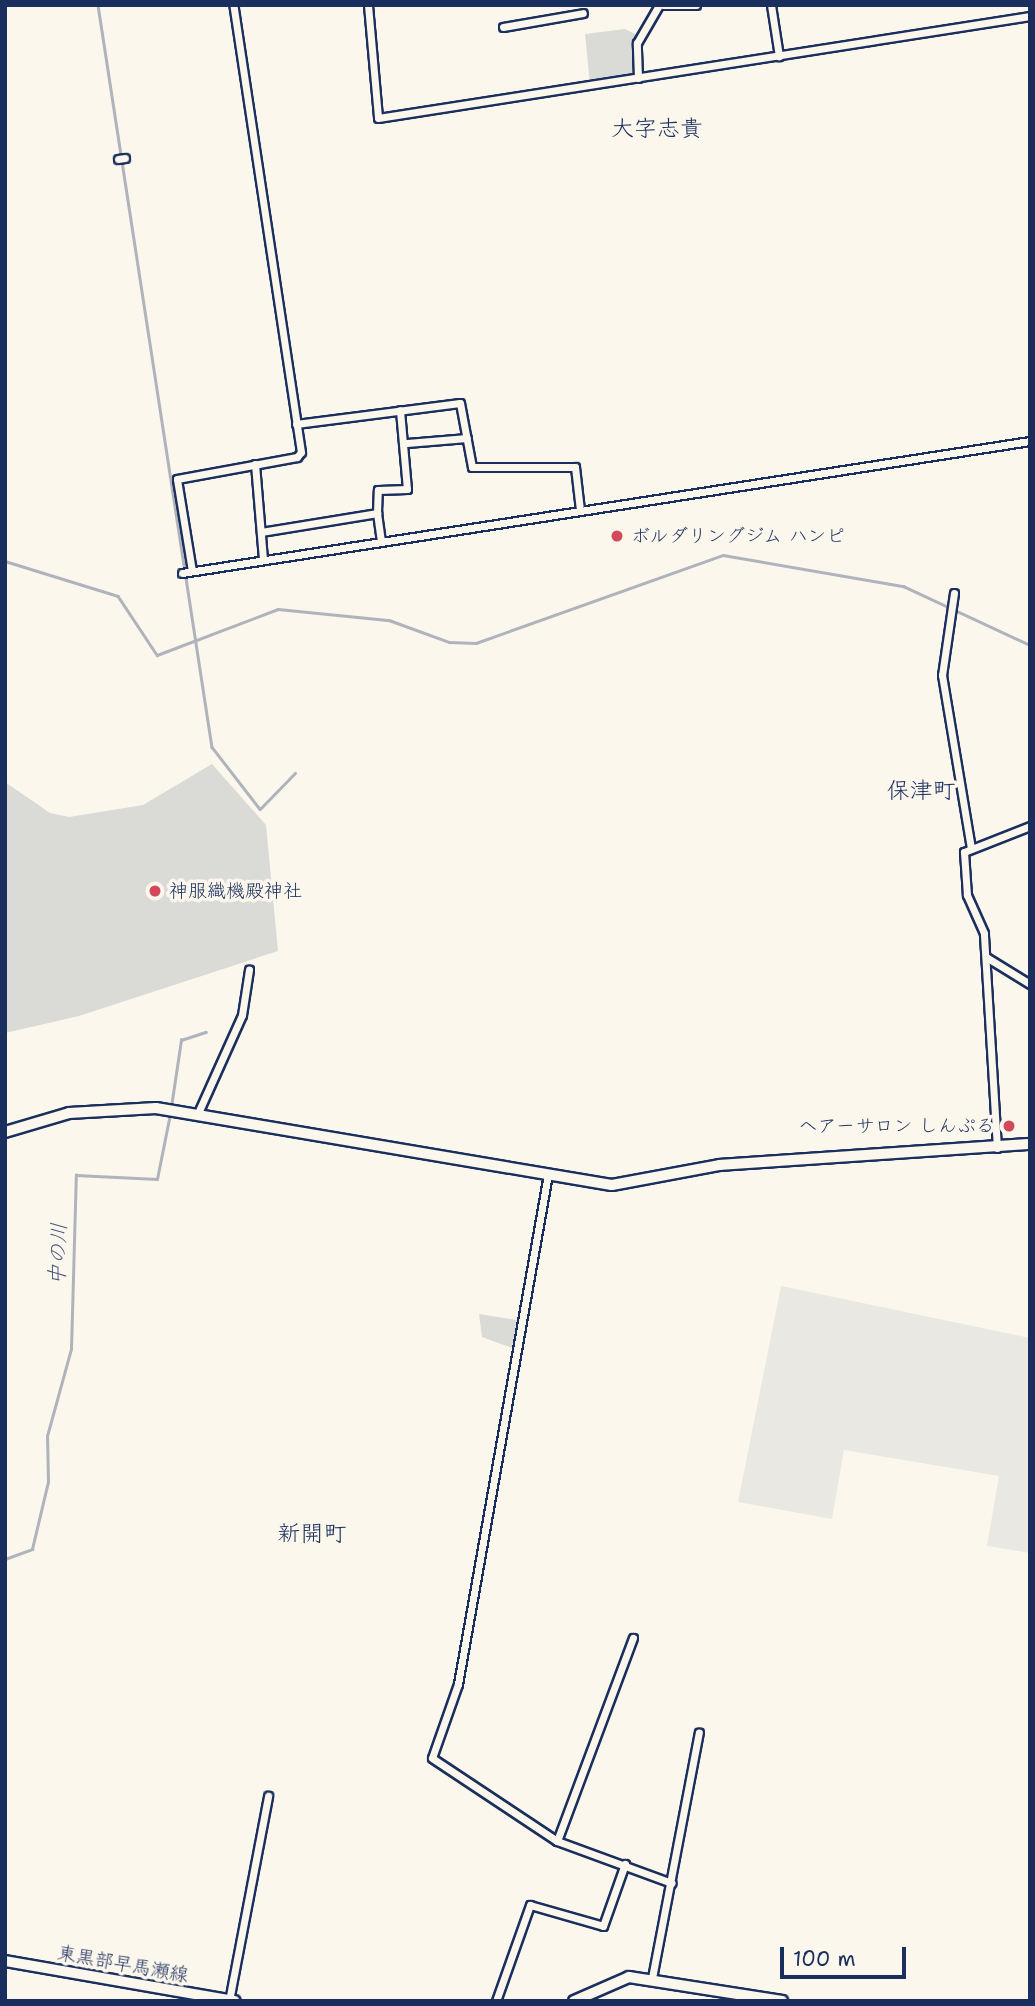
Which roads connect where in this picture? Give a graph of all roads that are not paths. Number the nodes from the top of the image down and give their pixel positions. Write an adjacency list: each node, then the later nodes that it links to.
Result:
1 (233, 5): 12 (street)
2 (368, 5): 10 (street)
3 (661, 5): 4 (street); 10 (street)
4 (696, 5)
5 (771, 5): 9 (street)
6 (583, 13): 8 (street)
7 (1030, 16): 9 (street)
8 (503, 27)
9 (779, 56): 10 (street)
10 (638, 78)
11 (400, 410): 12 (street); 13 (street); 15 (street)
12 (296, 424): 16 (street)
13 (467, 438): 15 (street); 17 (street)
14 (1030, 441): 17 (street)
15 (407, 443): 18 (street)
16 (254, 464): 19 (street); 21 (street)
17 (580, 510): 20 (street)
18 (377, 513): 19 (street); 20 (street)
19 (261, 532): 21 (street)
20 (381, 542): 21 (street)
21 (263, 559)
22 (954, 593): 24 (street)
23 (1030, 826): 24 (street)
24 (971, 849): 25 (street)
25 (986, 957): 27 (street); 31 (street)
26 (249, 971): 28 (street)
27 (1030, 984)
28 (198, 1113): 29 (street); 32 (street)
29 (5, 1132)
30 (1030, 1144): 31 (street)
31 (997, 1147): 32 (street)
32 (548, 1174): 36 (street)
33 (633, 1638): 36 (street)
34 (699, 1732): 38 (street)
35 (268, 1796): 41 (street)
36 (557, 1841): 37 (street)
37 (625, 1864): 38 (street); 42 (street)
38 (672, 1883): 40 (street)
39 (5, 1961): 41 (street, 東黒部早馬瀬線)
40 (652, 1978): 43 (street); 44 (street)
41 (231, 2000)
42 (495, 2001)
43 (574, 2001)
44 (782, 2001)

